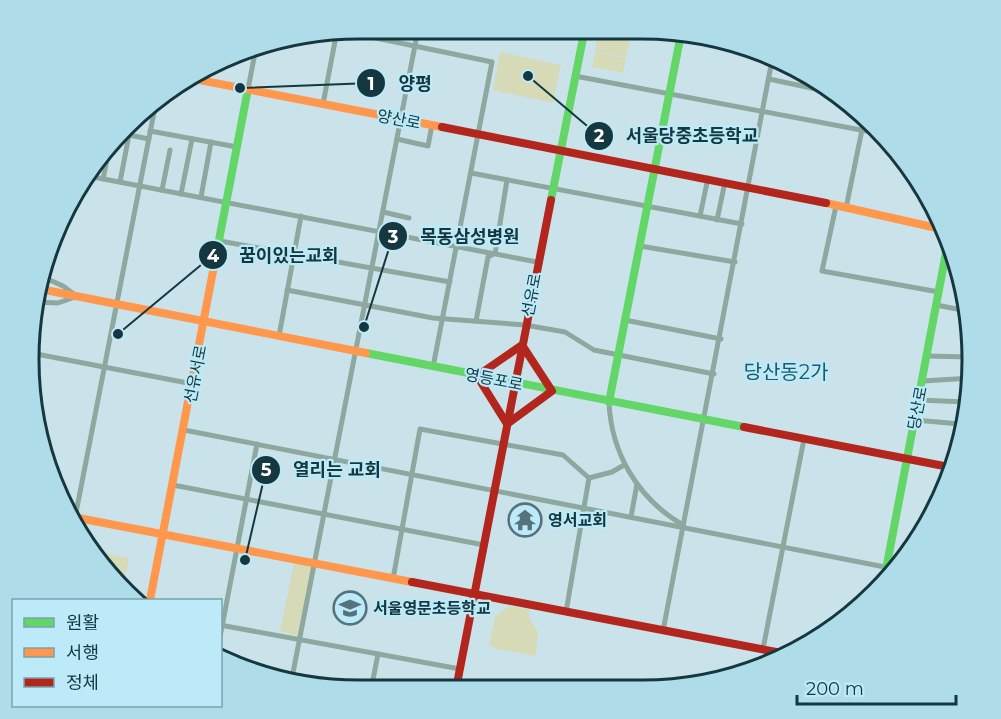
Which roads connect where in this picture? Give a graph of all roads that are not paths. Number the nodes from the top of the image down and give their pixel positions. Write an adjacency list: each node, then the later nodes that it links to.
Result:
1 (384, 39): 6 (street)
2 (416, 39): 6 (street)
3 (583, 39): 9 (street, 선유로)
4 (335, 40): 15 (street)
5 (680, 42): 14 (street)
6 (415, 45): 18 (street); 24 (street)
7 (254, 57): 13 (street, 선유서로)
8 (771, 66): 10 (street)
9 (575, 76): 14 (street); 32 (street, 선유로)
10 (769, 79): 12 (street); 16 (street)
11 (202, 80): 13 (street, 양산로)
12 (811, 88)
13 (248, 89): 15 (street, 양산로); 30 (street, 선유서로)
14 (670, 94): 16 (street); 34 (street)
15 (323, 104): 18 (street, 양산로)
16 (763, 111): 20 (street); 43 (street)
17 (153, 114): 21 (street)
18 (401, 119): 19 (street, 양산로); 28 (street)
19 (432, 125): 24 (street, 양산로); 28 (street, 양산로)
20 (862, 130): 22 (street); 51 (street)
21 (150, 131): 26 (street); 27 (street)
22 (866, 131)
23 (131, 135): 26 (street)
24 (478, 135): 32 (street, 양산로); 35 (street)
25 (128, 138): 40 (street)
26 (149, 139): 42 (street)
27 (192, 139): 29 (street); 46 (street)
28 (397, 139): 52 (street)
29 (211, 142): 30 (street); 47 (street)
30 (237, 147): 48 (street, 선유서로)
31 (170, 150): 45 (street)
32 (560, 150): 34 (street, 양산로); 44 (street, 선유로)
33 (107, 162): 38 (street)
34 (656, 168): 37 (street, 양산로); 50 (street)
35 (471, 173): 39 (street); 61 (street)
36 (95, 177): 38 (street)
37 (708, 178): 41 (street, 양산로); 54 (street)
38 (103, 179): 40 (street)
39 (507, 180): 44 (street); 63 (street)
40 (120, 182): 42 (street)
41 (725, 182): 43 (street, 양산로); 56 (street)
42 (140, 186): 45 (street); 78 (street)
43 (749, 186): 49 (street, 양산로); 57 (street)
44 (552, 188): 50 (street); 66 (street, 선유로)
45 (162, 190): 46 (street)
46 (182, 194): 47 (street)
47 (201, 197): 48 (street)
48 (227, 202): 53 (street); 60 (street, 선유서로)
49 (836, 206): 51 (street, 양산로); 75 (street)
50 (648, 207): 54 (street); 62 (street)
51 (846, 208): 58 (street, 양산로)
52 (383, 212): 55 (street); 59 (street)
53 (301, 216): 59 (street); 64 (street)
54 (700, 216): 56 (street)
55 (409, 218)
56 (717, 220): 57 (street)
57 (742, 224): 67 (street)
58 (933, 227)
59 (379, 231): 61 (street); 70 (street)
60 (220, 241): 64 (street); 85 (street, 선유서로)
61 (457, 246): 63 (street); 72 (street)
62 (640, 246): 67 (street); 84 (street)
63 (495, 253): 66 (street); 83 (street)
64 (294, 255): 70 (street); 74 (street)
65 (945, 257): 68 (street, 당산로)
66 (537, 262): 86 (street, 선유로)
67 (735, 262): 88 (street)
68 (944, 266): 69 (street); 75 (street, 당산로)
69 (948, 267)
70 (372, 268): 72 (street); 80 (street)
71 (49, 280): 76 (street)
72 (450, 282): 82 (street)
73 (47, 290): 76 (street, 영등포로)
74 (287, 290): 80 (street); 87 (street)
75 (939, 292): 79 (street, 당산로)
76 (76, 296): 77 (street); 78 (street, 영등포로)
77 (44, 302)
78 (118, 305): 85 (street, 영등포로); 96 (street)
79 (936, 305): 81 (street); 93 (street, 당산로)
80 (365, 306): 82 (street); 90 (street)
81 (958, 309)
82 (443, 319): 83 (street); 95 (street)
83 (476, 321): 86 (street)
84 (625, 321): 88 (street); 92 (street)
85 (205, 323): 87 (street, 영등포로); 101 (street, 선유서로)
86 (525, 325): 89 (street, 선유로); 92 (street)
87 (279, 336): 90 (street, 영등포로)
88 (721, 339): 97 (street)
89 (522, 345): 98 (street); 102 (street, 선유로); 103 (street)
90 (356, 352): 95 (street, 영등포로); 116 (street)
91 (39, 355): 96 (street)
92 (618, 355): 97 (street); 105 (street)
93 (927, 356): 94 (street); 100 (street, 당산로)
94 (962, 357)
95 (433, 367): 98 (street, 영등포로)
96 (106, 368): 101 (street); 126 (street)
97 (714, 374): 107 (street)
98 (477, 376): 102 (street, 영등포로); 109 (street)
99 (961, 379): 100 (street)
100 (923, 381): 104 (street, 당산로)
101 (193, 384): 111 (street, 선유서로)
102 (514, 384): 103 (street, 영등포로); 109 (street, 선유로)
103 (552, 391): 105 (street, 영등포로); 109 (street)
104 (919, 400): 106 (street); 108 (street, 당산로)
105 (609, 402): 107 (street, 영등포로); 117 (street)
106 (959, 402)
107 (705, 420): 112 (street, 영등포로); 130 (street)
108 (915, 420): 110 (street); 115 (street, 당산로)
109 (507, 424): 114 (street, 선유로)
110 (956, 424)
111 (184, 430): 113 (street); 122 (street, 선유서로)
112 (804, 439): 115 (street, 영등포로); 134 (street)
113 (257, 444): 116 (street); 124 (street)
114 (503, 444): 119 (street); 120 (street); 123 (street, 선유로)
115 (908, 459): 118 (street, 영등포로); 137 (street, 당산로)
116 (335, 460): 119 (street); 127 (street)
117 (624, 465): 120 (street); 121 (street)
118 (944, 466)
119 (412, 474): 123 (street); 131 (street)
120 (590, 478): 125 (street)
121 (637, 484): 128 (street); 130 (street)
122 (173, 485): 124 (street); 132 (street, 선유서로)
123 (494, 490): 125 (street); 133 (street, 선유로)
124 (247, 501): 127 (street); 135 (street)
125 (585, 508): 128 (street); 142 (street)
126 (76, 509)
127 (324, 515): 131 (street); 136 (street)
128 (631, 517): 130 (street)
129 (82, 519): 132 (street)
130 (684, 528): 134 (street); 144 (street)
131 (402, 530): 133 (street); 139 (street)
132 (163, 534): 135 (street); 141 (street, 선유서로)
133 (484, 545): 140 (street, 선유로)
134 (783, 547): 138 (street); 146 (street)
135 (238, 548): 136 (street); 143 (street)
136 (315, 563): 139 (street); 145 (street)
137 (889, 563)
138 (884, 569)
139 (393, 579): 140 (street)
140 (475, 594): 142 (street); 149 (street, 선유로)
141 (150, 599)
142 (566, 612): 144 (street)
143 (222, 625): 145 (street)
144 (663, 631): 146 (street)
145 (300, 640): 148 (street); 150 (street)
146 (762, 649): 147 (street)
147 (773, 651)
148 (378, 654): 149 (street); 151 (street)
149 (460, 669): 152 (street, 선유로)
150 (293, 673)
151 (373, 680)
152 (458, 680)

